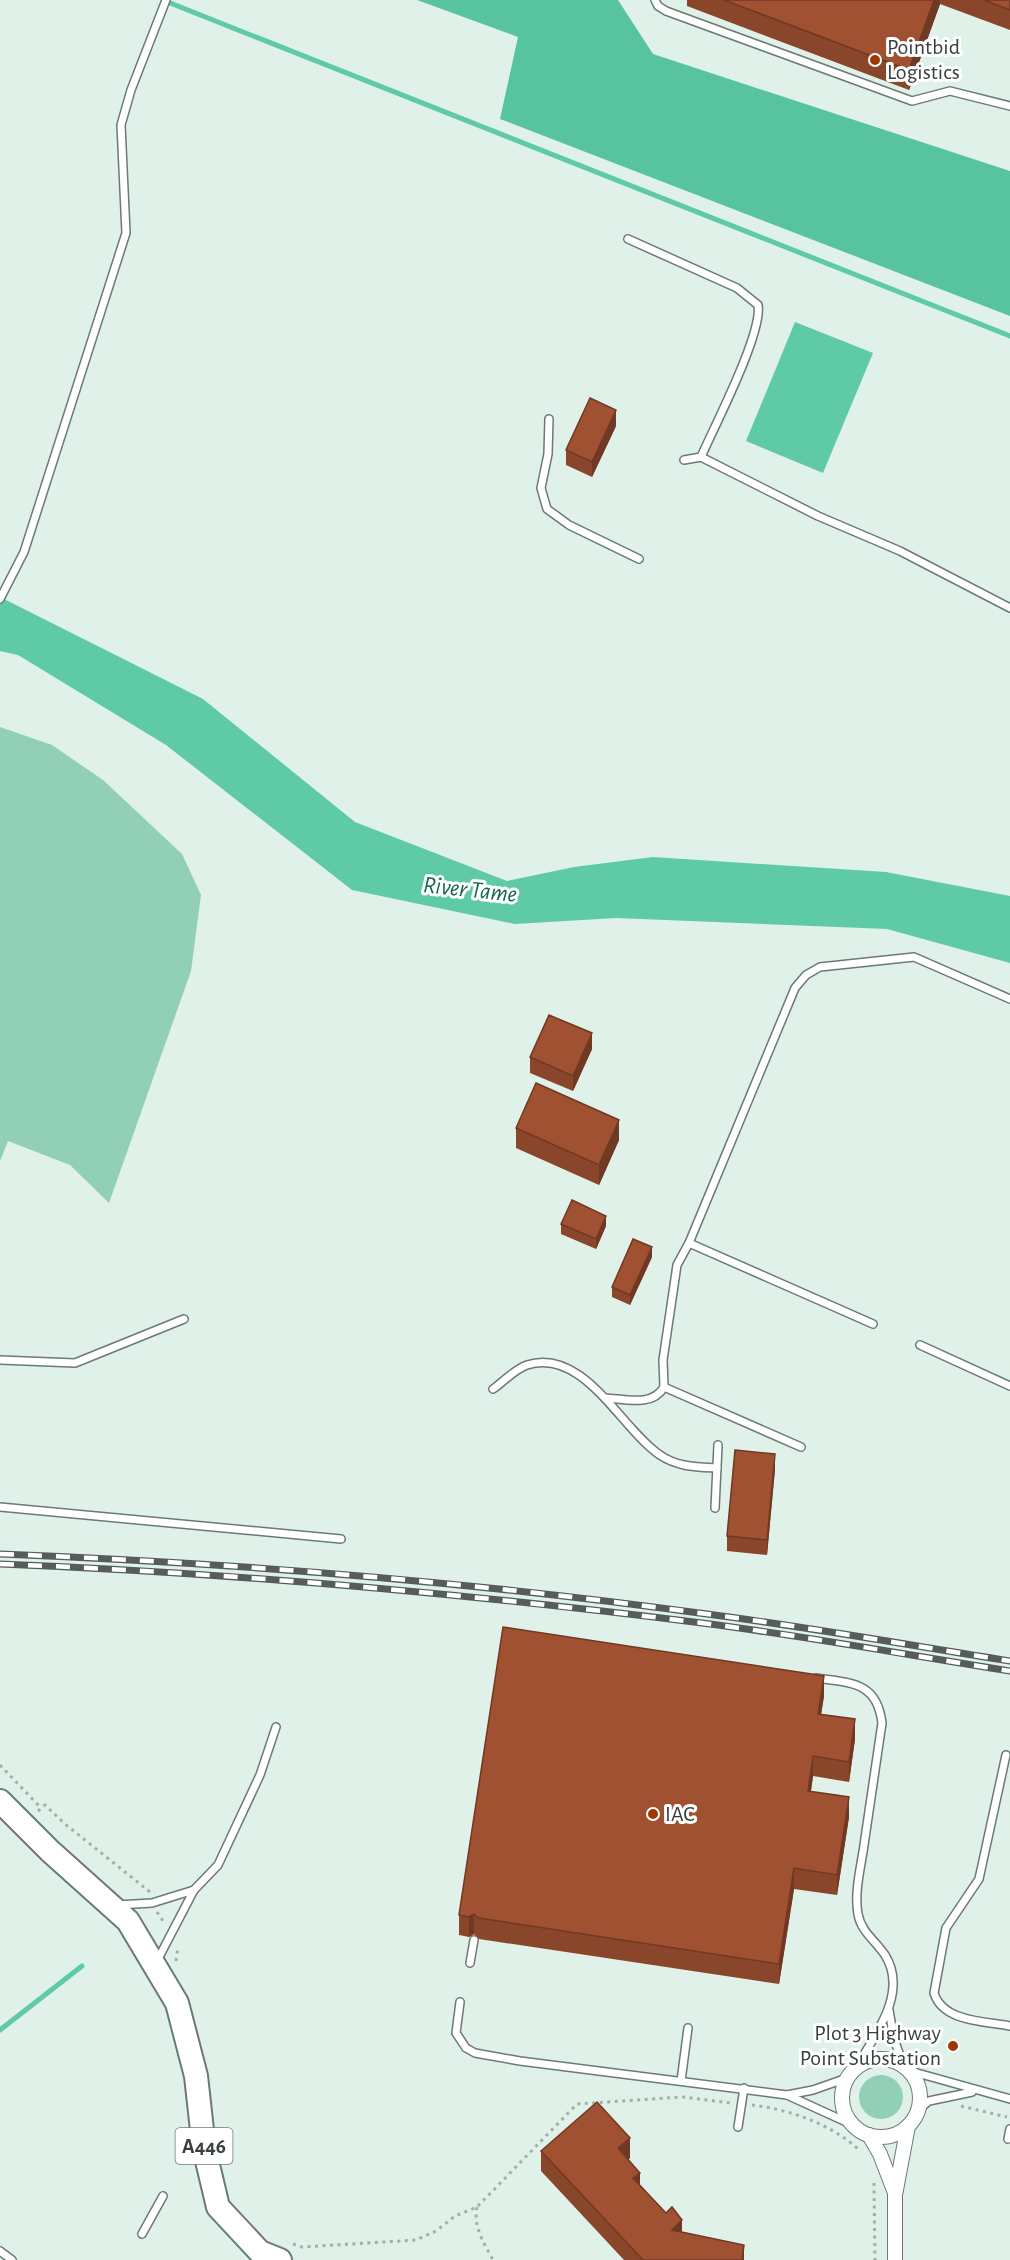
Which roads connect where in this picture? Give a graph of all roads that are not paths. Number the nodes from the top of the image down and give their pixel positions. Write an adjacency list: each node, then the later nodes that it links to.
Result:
1 (166, 0): 9 (lane)
2 (655, 0): 3 (lane)
3 (1010, 106)
4 (628, 239): 6 (lane)
5 (549, 419): 8 (lane)
6 (701, 457): 7 (lane); 10 (lane)
7 (684, 460)
8 (639, 559)
9 (0, 599)
10 (1010, 608)
11 (1010, 999): 12 (lane)
12 (689, 1243): 14 (lane); 17 (lane)
13 (184, 1320): 16 (lane)
14 (873, 1324)
15 (920, 1345): 18 (lane)
16 (0, 1359)
17 (664, 1386): 20 (lane); 22 (lane)
18 (1010, 1386)
19 (493, 1389): 20 (lane)
20 (605, 1398): 23 (lane)
21 (718, 1445): 23 (lane)
22 (801, 1447)
23 (717, 1468): 25 (lane)
24 (0, 1507): 26 (lane)
25 (715, 1508)
26 (341, 1539)
27 (811, 1677): 37 (lane)
28 (276, 1727): 31 (lane)
29 (1006, 1755): 38 (lane)
30 (0, 1801): 32 (highway, A446)
31 (194, 1890): 32 (lane); 35 (lane)
32 (110, 1905): 35 (highway, A446)
33 (474, 1940): 34 (lane)
34 (470, 1963)
35 (155, 1966): 58 (highway, A446)
36 (460, 2002): 42 (lane)
37 (889, 2010): 40 (lane); 41 (lane)
38 (1010, 2026)
39 (688, 2028): 42 (lane)
40 (907, 2069): 41 (street); 44 (lane); 47 (street)
41 (852, 2073): 45 (lane); 48 (street)
42 (681, 2081): 43 (lane)
43 (744, 2088): 45 (lane); 50 (lane)
44 (974, 2091): 46 (lane); 47 (lane)
45 (787, 2095): 48 (lane)
46 (1010, 2099)
47 (919, 2109): 49 (street)
48 (853, 2125): 52 (street)
49 (908, 2126): 52 (street); 54 (street)
50 (738, 2127)
51 (1010, 2129): 53 (lane)
52 (868, 2135): 54 (street)
53 (1008, 2139)
54 (895, 2194): 60 (street)
55 (163, 2196): 56 (lane)
56 (142, 2235)
57 (0, 2251): 59 (lane)
58 (286, 2252)
59 (12, 2260)
60 (895, 2260)

